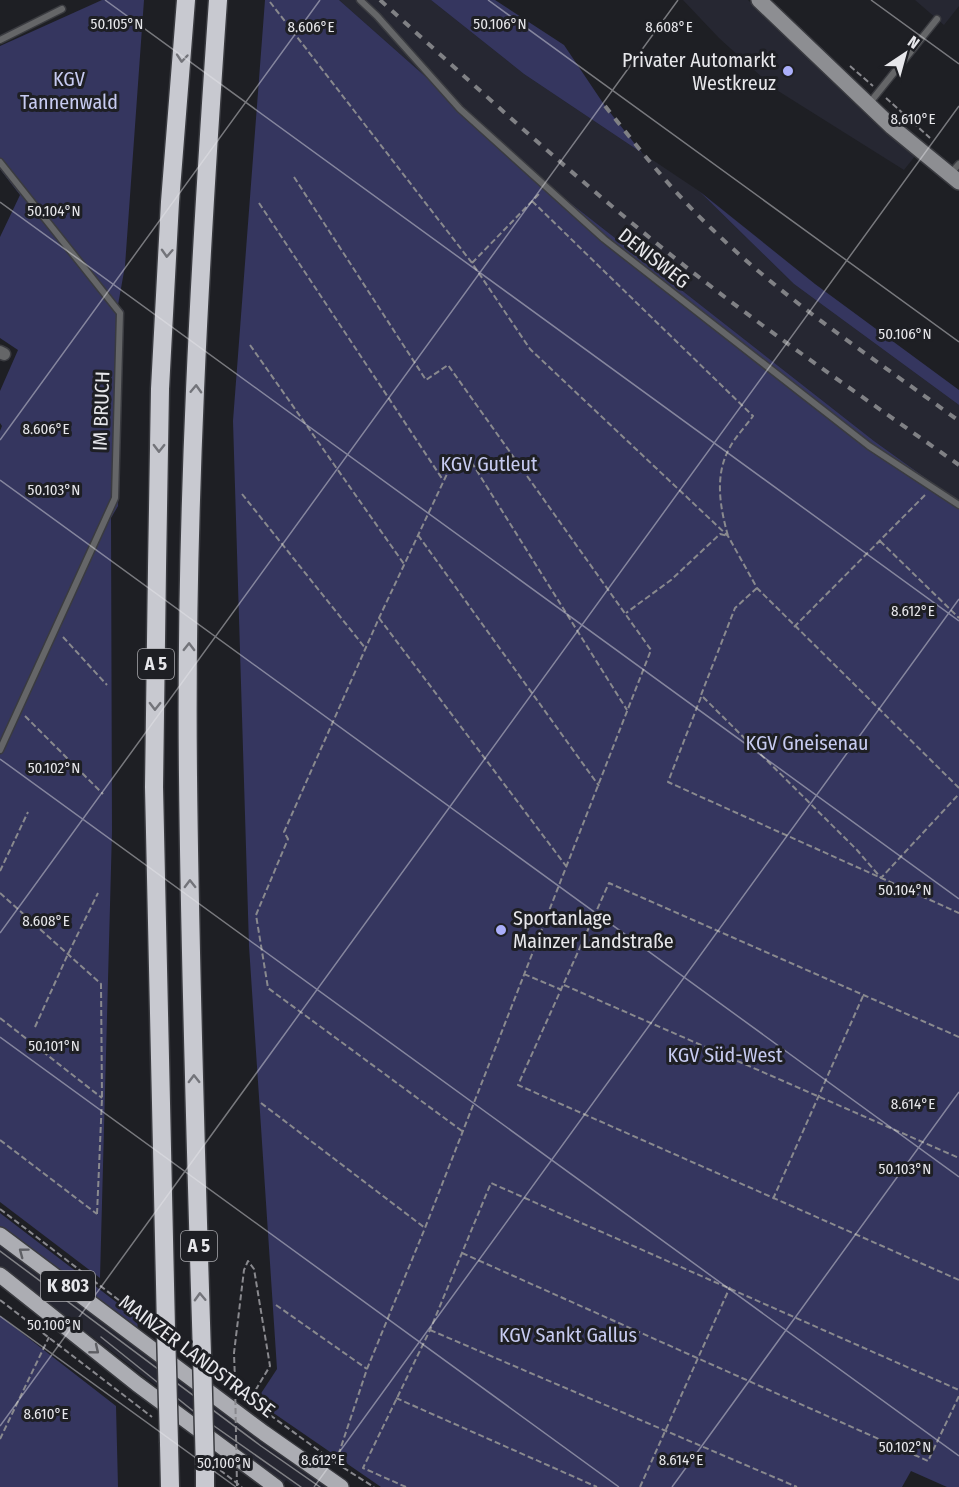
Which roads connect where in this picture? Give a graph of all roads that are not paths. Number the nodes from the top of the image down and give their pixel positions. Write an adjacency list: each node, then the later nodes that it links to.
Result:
1 (186, 0): 16 (highway, A 5, one-way to 16, bridge)
2 (218, 0): 15 (highway, A 5, one-way to 2, bridge)
3 (360, 0): 11 (lane, DENISWEG)
4 (759, 0): 8 (main road)
5 (62, 9): 7 (lane)
6 (937, 19): 8 (lane)
7 (0, 40)
8 (868, 105): 10 (main road)
9 (0, 162): 12 (lane, IM BRUCH)
10 (956, 174)
11 (959, 505)
12 (0, 750)
13 (0, 1235): 18 (main road, MAINZER LANDSTRASSE / K 803, one-way to 13)
14 (0, 1275): 17 (main road, K 803, one-way to 17)
15 (208, 1475)
16 (170, 1487)
17 (276, 1487)
18 (341, 1487)

